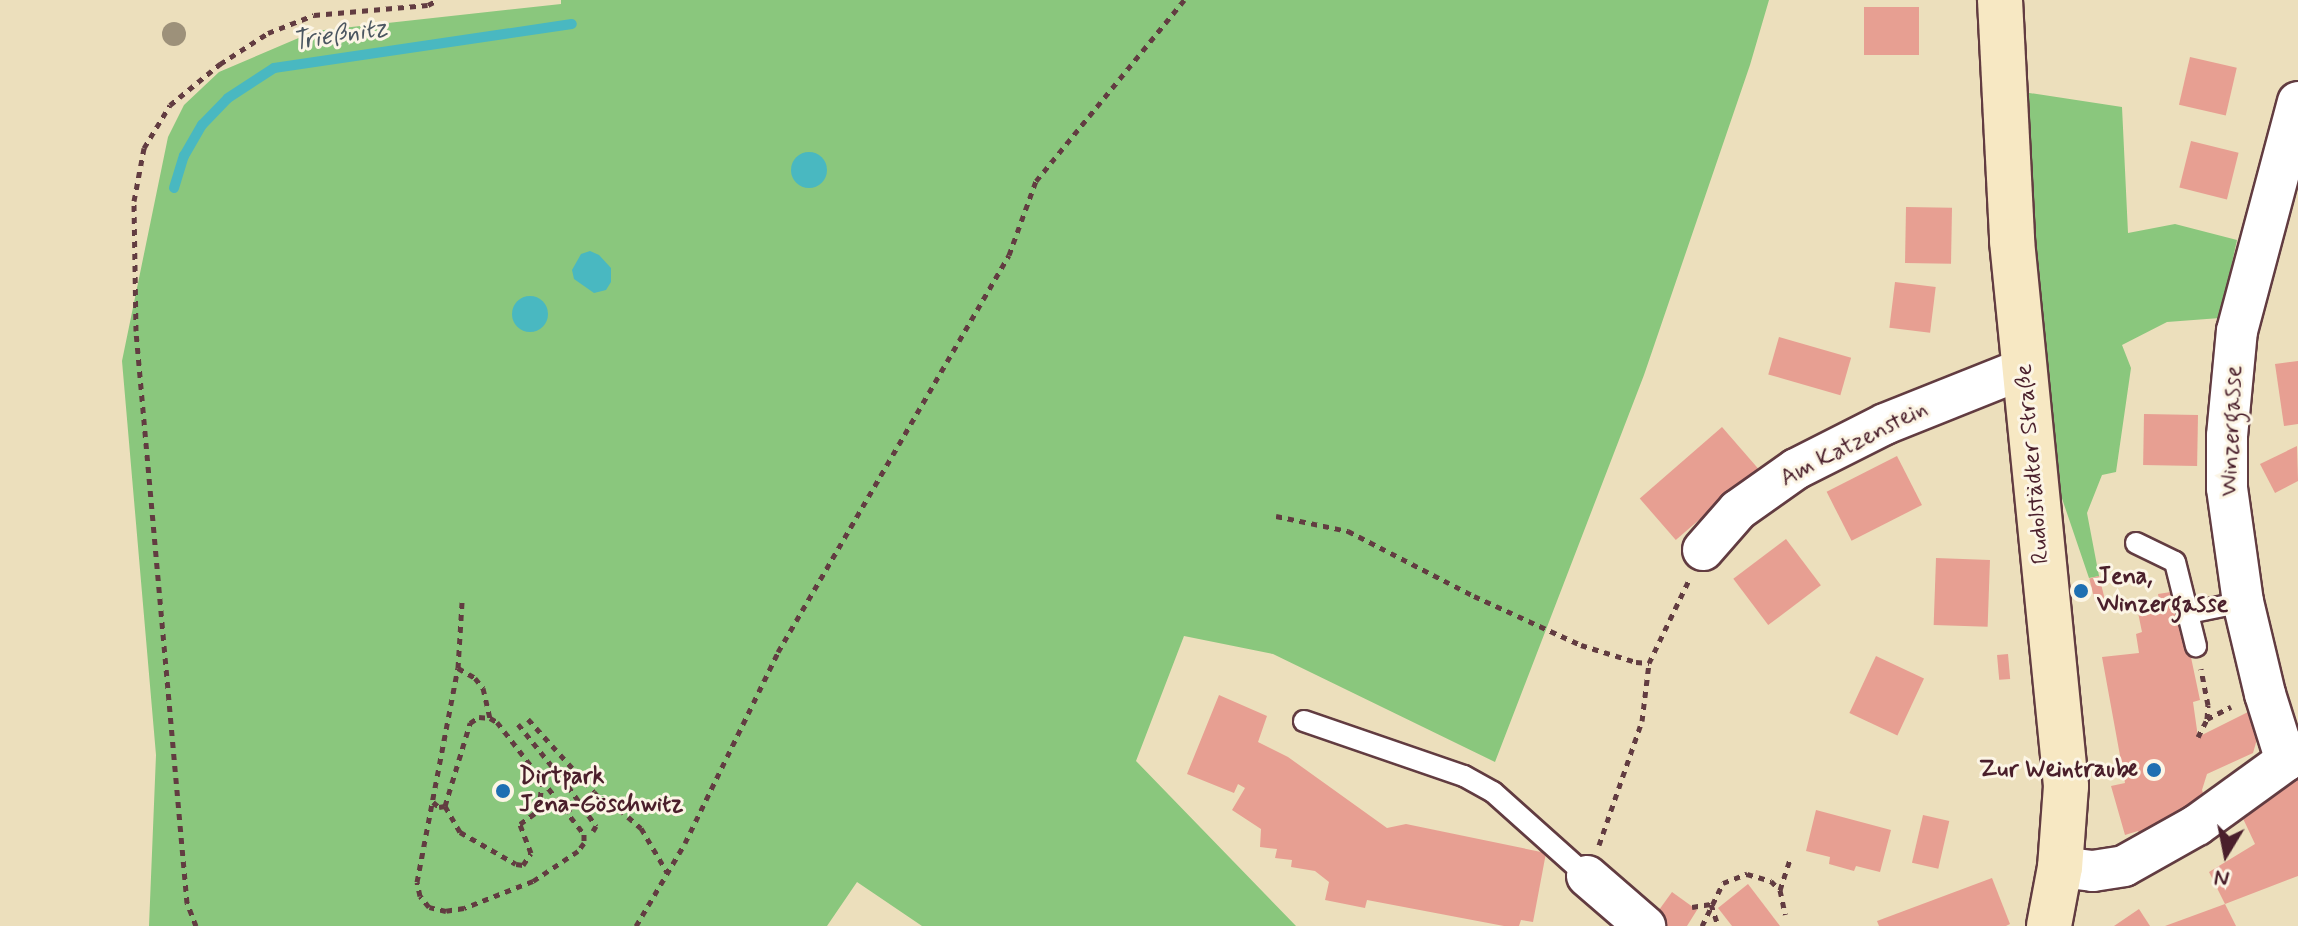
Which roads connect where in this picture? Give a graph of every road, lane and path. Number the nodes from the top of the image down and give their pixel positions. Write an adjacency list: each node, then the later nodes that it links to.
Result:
1 (438, 0): 36 (path)
2 (1184, 0): 30 (path)
3 (2000, 0): 5 (street, Rudolstädter Straße)
4 (2298, 102): 10 (street, Winzergasse)
5 (2025, 368): 8 (street, Am Katzenstein); 29 (street, Rudolstädter Straße)
6 (1276, 516): 13 (path)
7 (2136, 543): 11 (lane)
8 (1703, 550): 13 (path)
9 (462, 602): 14 (path)
10 (2243, 602): 11 (lane); 20 (street, Winzergasse)
11 (2189, 613): 12 (lane)
12 (2196, 646): 19 (path)
13 (1649, 663): 31 (path)
14 (458, 668): 15 (path); 26 (path)
15 (490, 718): 21 (path); 25 (path)
16 (528, 719): 22 (path)
17 (1304, 721): 31 (lane)
18 (518, 724): 24 (path)
19 (2198, 737)
20 (2292, 756): 29 (street, Winzergasse)
21 (542, 780): 25 (path); 26 (path)
22 (594, 792): 24 (path); 30 (path)
23 (433, 802): 25 (path)
24 (579, 803): 26 (path); 27 (path)
25 (445, 806)
26 (566, 812)
27 (593, 831)
28 (1791, 857): 32 (path)
29 (2060, 867): 41 (street, Rudolstädter Straße)
30 (667, 873): 37 (path)
31 (1587, 876): 38 (street)
32 (1780, 890): 33 (path); 35 (path)
33 (1711, 904): 34 (path); 39 (path); 40 (path)
34 (1692, 907)
35 (1785, 914)
36 (196, 926)
37 (636, 926)
38 (1645, 926)
39 (1702, 926)
40 (1718, 926)
41 (2049, 926)

